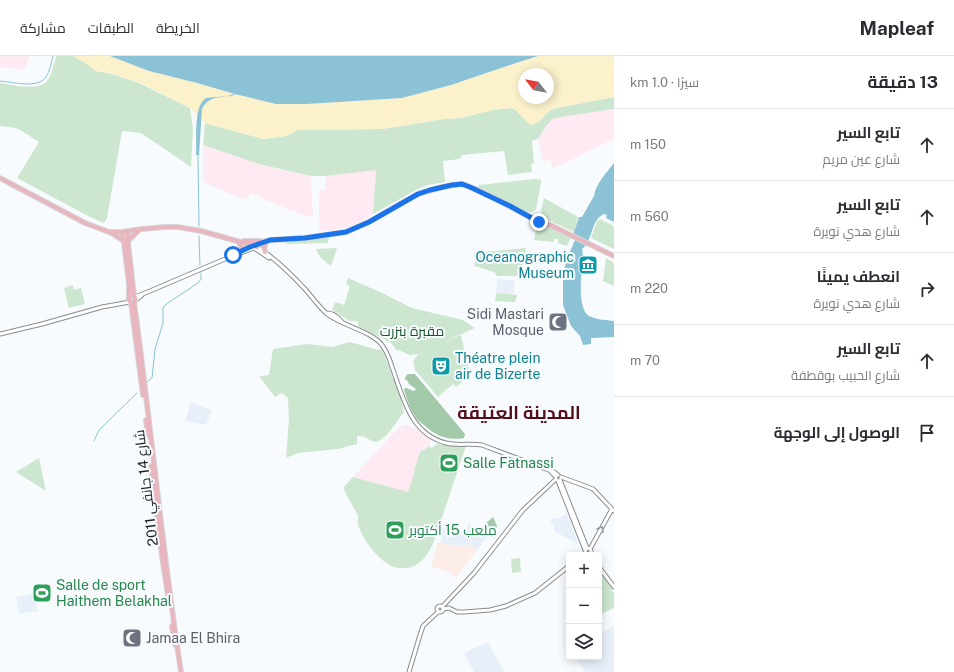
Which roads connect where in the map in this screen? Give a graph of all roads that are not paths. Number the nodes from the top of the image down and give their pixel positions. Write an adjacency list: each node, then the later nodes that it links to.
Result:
1 (0, 178): 4 (main road)
2 (140, 229): 3 (main road); 6 (main road); 7 (main road)
3 (128, 231): 5 (main road); 6 (main road, شارع 14 جانفي 2011)
4 (109, 232): 5 (main road); 6 (main road)
5 (122, 232): 6 (main road, شارع 14 جانفي 2011)
6 (126, 241): 14 (main road, شارع 14 جانفي 2011)
7 (238, 242): 8 (main road); 9 (main road); 10 (main road)
8 (266, 242): 9 (main road); 11 (main road); 12 (main road)
9 (255, 248): 10 (street); 10 (street); 11 (street); 13 (street)
10 (243, 251): 14 (street)
11 (265, 252): 13 (street)
12 (614, 256)
13 (274, 261): 16 (street)
14 (132, 299): 15 (street); 23 (main road, شارع 14 جانفي 2011)
15 (0, 334)
16 (558, 478): 17 (street); 18 (street); 22 (street)
17 (613, 510): 18 (street, one-way to 17)
18 (588, 552)
19 (566, 568): 22 (street)
20 (602, 571): 21 (street)
21 (614, 587)
22 (442, 608): 24 (street)
23 (180, 672)
24 (409, 672)

